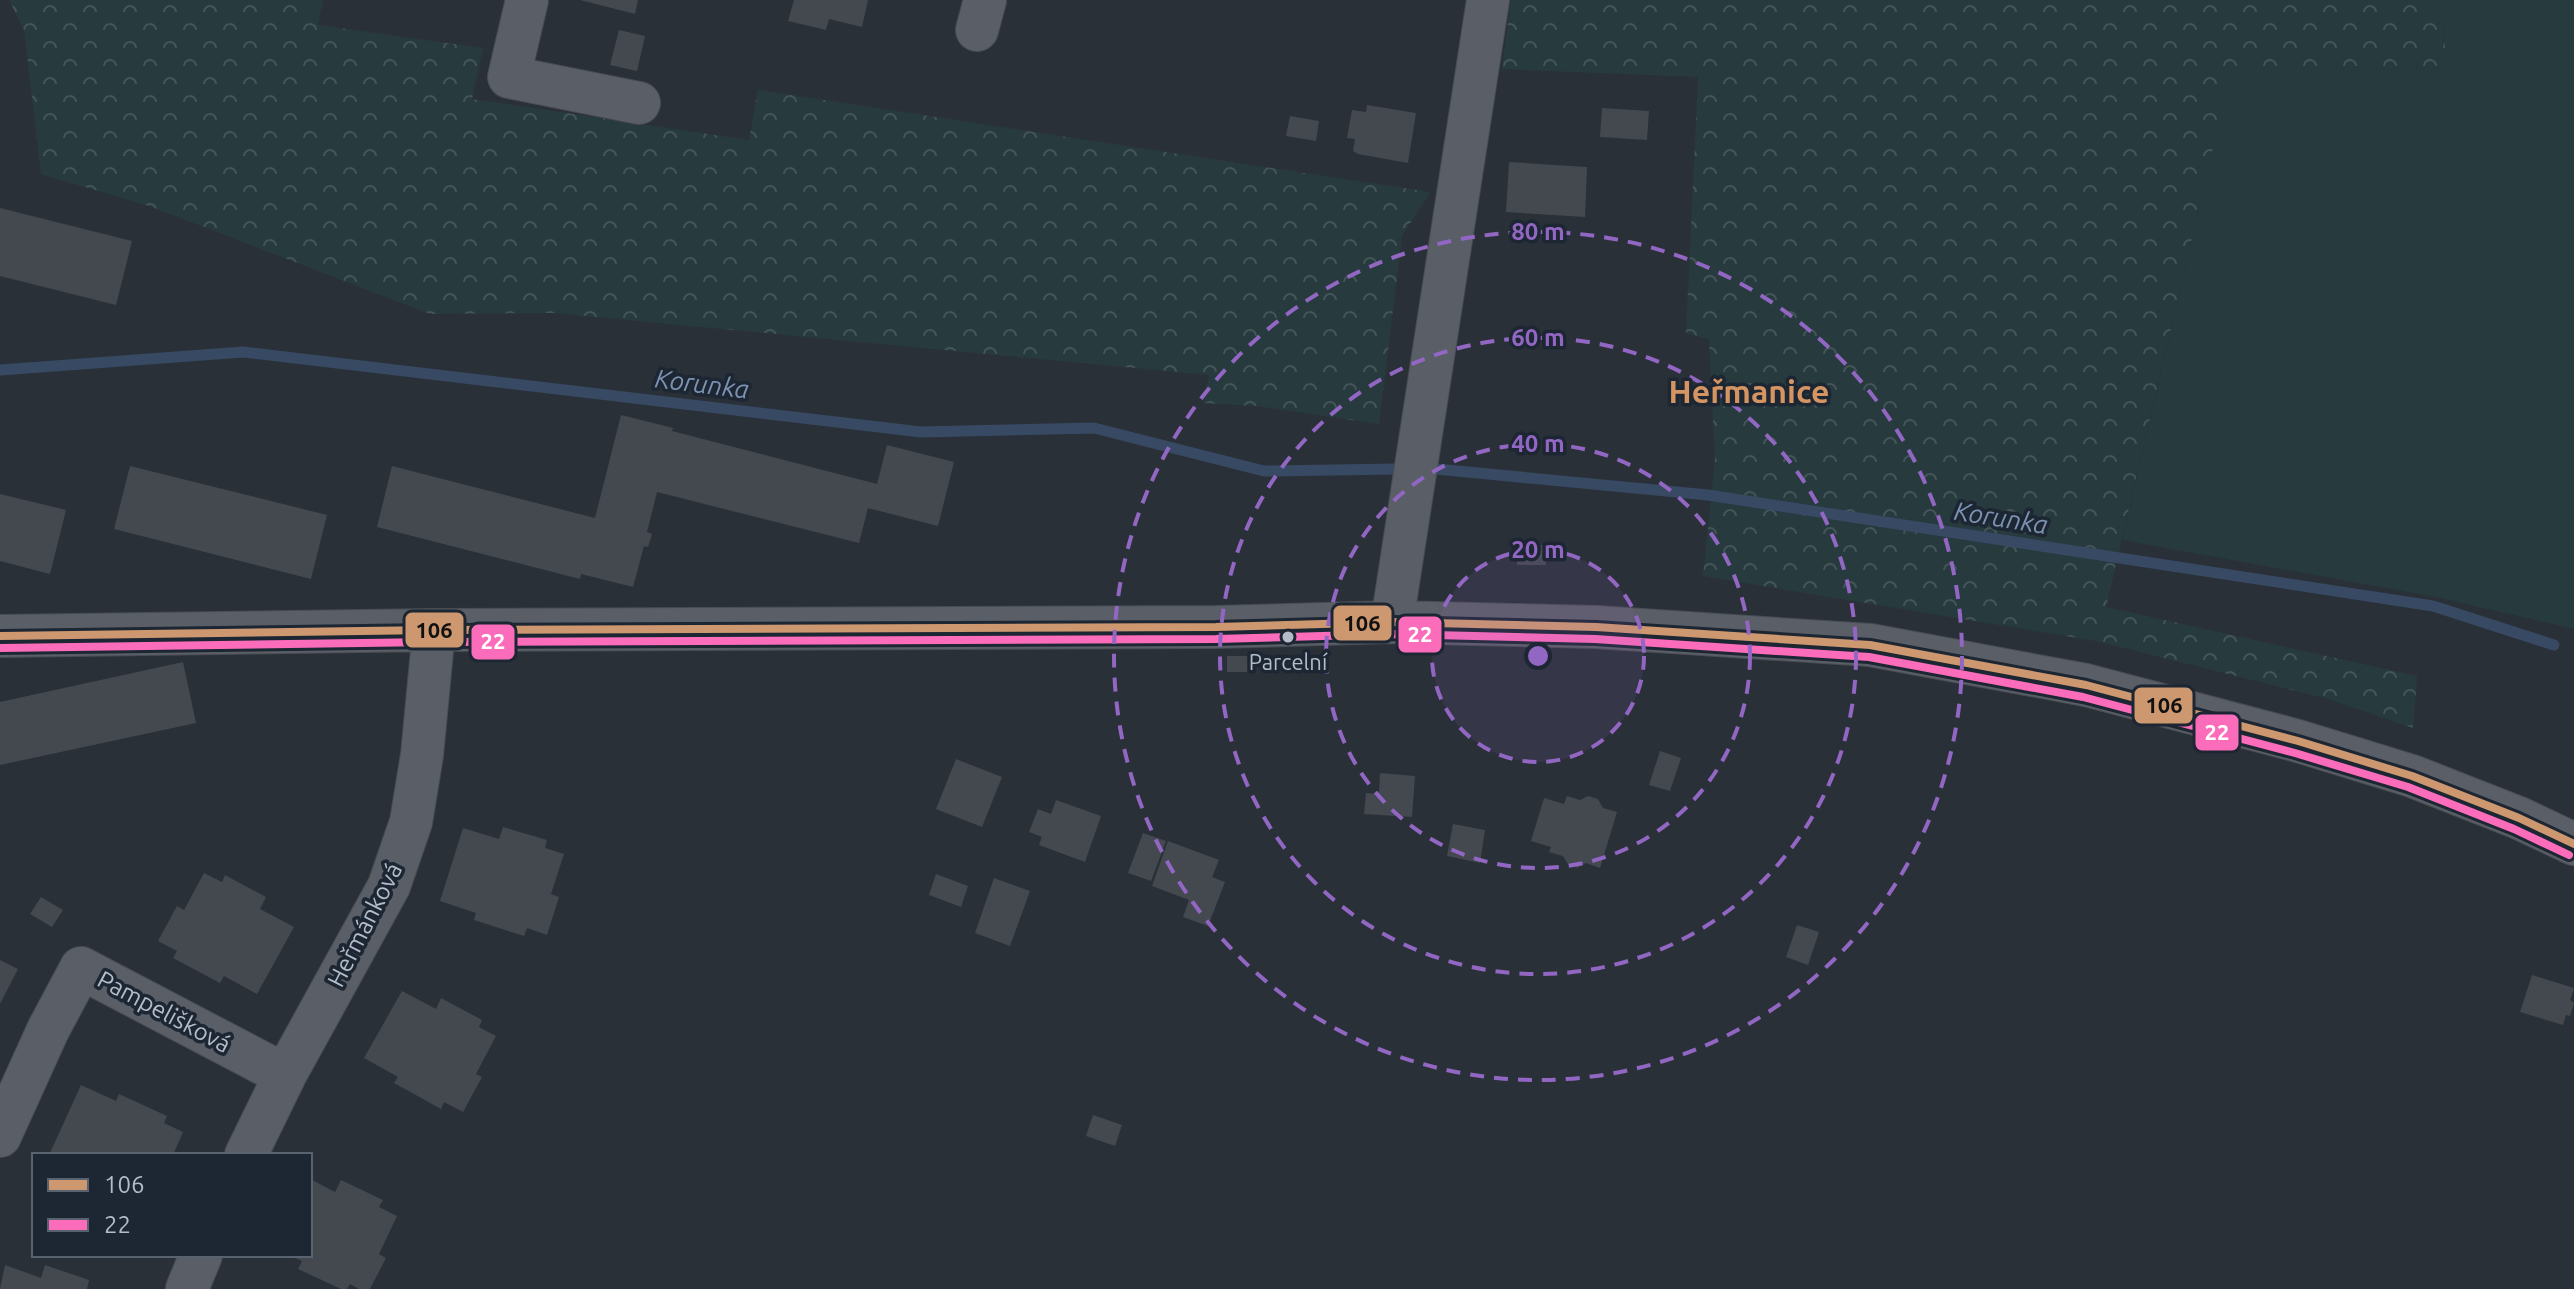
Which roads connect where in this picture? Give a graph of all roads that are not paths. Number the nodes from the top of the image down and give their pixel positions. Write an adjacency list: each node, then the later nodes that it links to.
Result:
1 (527, 0): 3 (street)
2 (1488, 0): 4 (street)
3 (639, 103)
4 (1392, 622): 5 (street); 7 (street)
5 (434, 630): 6 (street); 8 (street, Heřmánková)
6 (0, 636)
7 (2574, 844)
8 (285, 1075): 9 (street, Pampelišková); 10 (street, Heřmánková)
9 (0, 1136)
10 (247, 1153)
11 (200, 1257): 12 (street)
12 (187, 1289)

